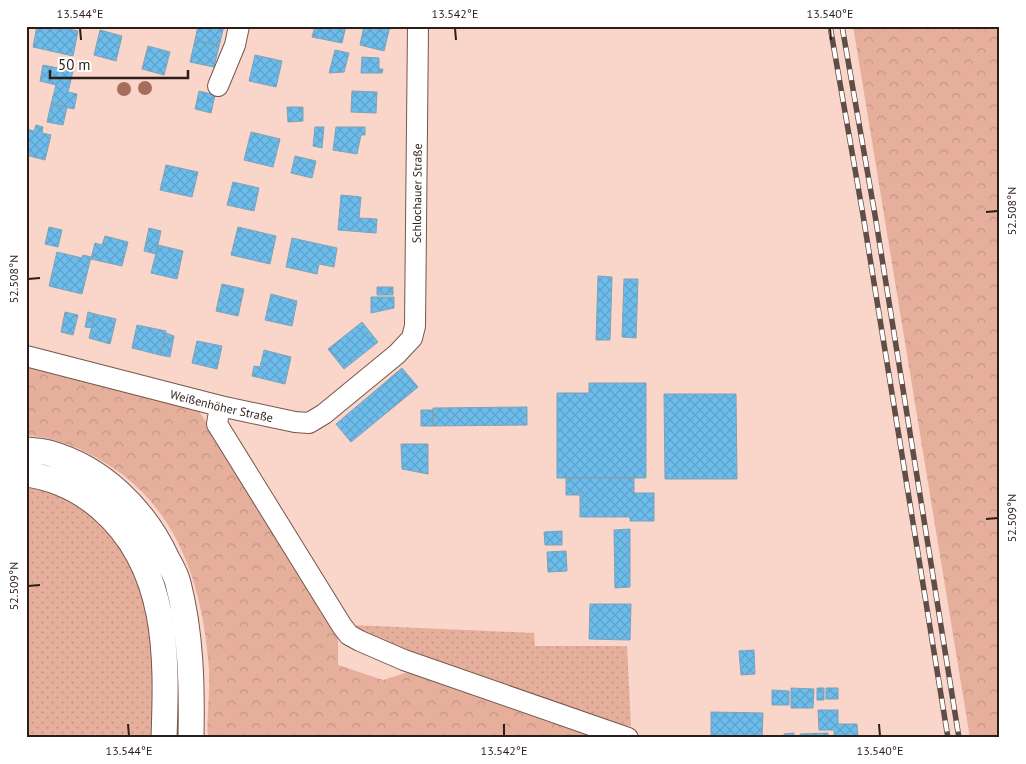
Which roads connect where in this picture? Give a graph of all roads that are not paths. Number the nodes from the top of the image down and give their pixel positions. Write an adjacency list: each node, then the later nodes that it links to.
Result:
1 (239, 26): 3 (street)
2 (418, 26): 4 (street, Schlochauer Straße)
3 (218, 86)
4 (397, 354): 6 (street, Weißenhöher Straße)
5 (26, 356): 6 (street, Weißenhöher Straße)
6 (220, 406): 11 (street)
7 (26, 450): 10 (main road)
8 (26, 474): 9 (main road)
9 (164, 738)
10 (192, 738)
11 (628, 738)

